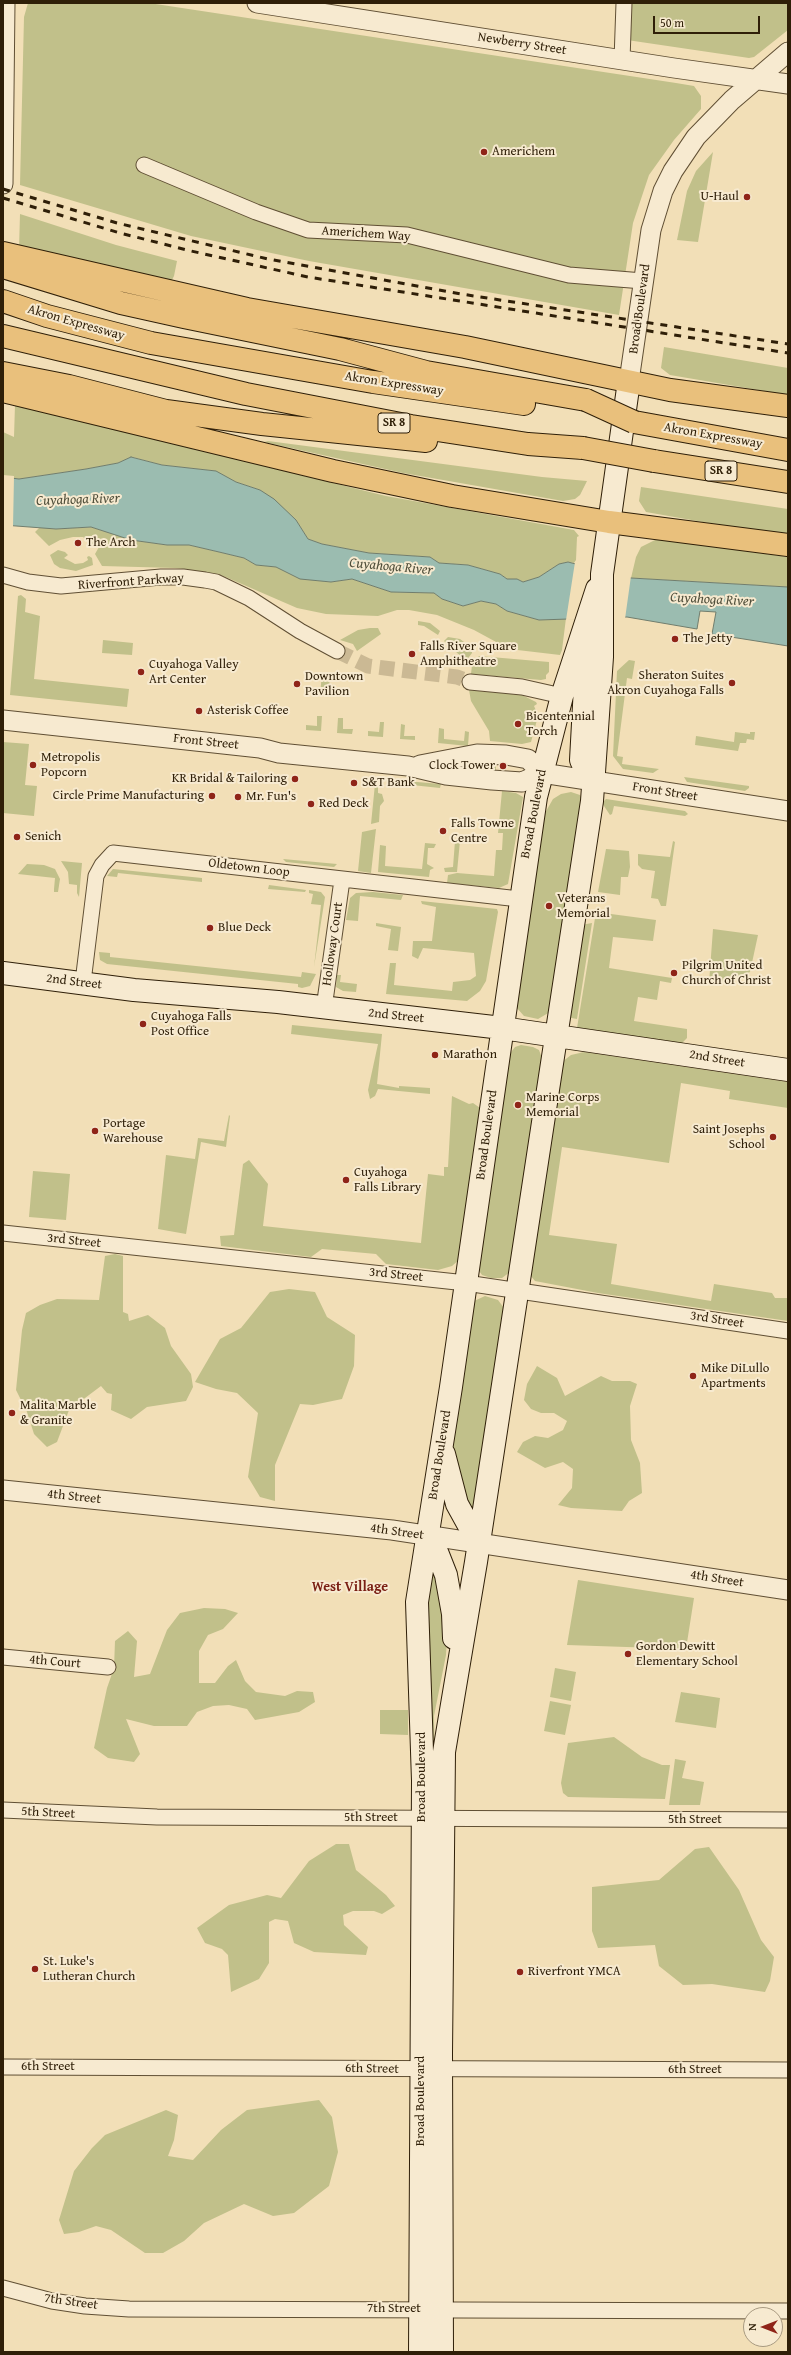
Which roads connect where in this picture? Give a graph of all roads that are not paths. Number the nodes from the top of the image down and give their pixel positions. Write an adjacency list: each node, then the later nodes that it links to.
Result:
1 (5, 3): 10 (street)
2 (257, 3): 4 (street, Newberry Street)
3 (624, 3): 6 (street)
4 (315, 7): 6 (street, Newberry Street)
5 (788, 52): 7 (street, Broad Boulevard)
6 (622, 60): 7 (street, Newberry Street)
7 (757, 80): 8 (street, Newberry Street); 13 (street, Broad Boulevard)
8 (788, 84)
9 (144, 165): 13 (street, Americhem Way)
10 (3, 184)
11 (3, 253): 17 (highway)
12 (3, 267): 20 (highway)
13 (644, 282): 17 (street, Broad Boulevard)
14 (3, 301): 20 (highway, Akron Expressway)
15 (3, 336): 21 (highway, SR 8)
16 (3, 374): 21 (highway)
17 (629, 381): 19 (highway); 24 (main road, Broad Boulevard)
18 (3, 391): 24 (highway)
19 (788, 406)
20 (586, 407): 22 (highway, Akron Expressway, bridge)
21 (528, 444): 23 (highway, SR 8, bridge)
22 (788, 450)
23 (788, 482)
24 (609, 522): 25 (highway); 26 (main road, Broad Boulevard)
25 (788, 545)
26 (602, 574): 29 (main road, Broad Boulevard); 29 (main road, Broad Boulevard)
27 (3, 575): 28 (street, Riverfront Parkway)
28 (337, 651)
29 (588, 655): 31 (main road, Broad Boulevard); 35 (main road, Broad Boulevard)
30 (470, 682): 31 (street)
31 (562, 696): 34 (main road, Broad Boulevard)
32 (3, 720): 33 (street, Front Street)
33 (408, 766): 34 (street, Front Street); 34 (street, Front Street)
34 (542, 773): 35 (street, Front Street); 38 (main road, Broad Boulevard)
35 (595, 780): 36 (street, Front Street); 43 (main road, Broad Boulevard)
36 (788, 811)
37 (342, 880): 38 (street, Oldetown Loop); 40 (street, Oldetown Loop); 41 (street, Holloway Court)
38 (519, 899): 42 (main road, Broad Boulevard)
39 (3, 973): 40 (main road, 2nd Street)
40 (83, 982): 41 (main road, 2nd Street)
41 (324, 1008): 42 (main road, 2nd Street)
42 (502, 1028): 43 (main road, 2nd Street); 46 (main road, Broad Boulevard)
43 (555, 1036): 44 (main road, 2nd Street); 47 (main road, Broad Boulevard)
44 (788, 1070)
45 (3, 1233): 46 (street, 3rd Street)
46 (466, 1283): 47 (street, 3rd Street); 49 (main road, Broad Boulevard)
47 (517, 1290): 48 (street, 3rd Street); 52 (main road, Broad Boulevard)
48 (788, 1331)
49 (442, 1443): 51 (main road, Broad Boulevard); 52 (main road)
50 (3, 1490): 51 (street, 4th Street)
51 (427, 1536): 52 (street, 4th Street); 56 (main road); 58 (main road, Broad Boulevard)
52 (479, 1544): 53 (street, 4th Street); 56 (main road, Broad Boulevard)
53 (788, 1590)
54 (3, 1657): 55 (street, 4th Court)
55 (108, 1667)
56 (456, 1680): 58 (main road, Broad Boulevard)
57 (3, 1810): 58 (street, 5th Street)
58 (432, 1819): 59 (street, 5th Street); 61 (main road, Broad Boulevard)
59 (788, 1820)
60 (3, 2067): 61 (street, 6th Street)
61 (431, 2069): 62 (street, 6th Street); 64 (main road, Broad Boulevard); 65 (main road, Broad Boulevard)
62 (788, 2070)
63 (3, 2288): 64 (street, 7th Street)
64 (420, 2308): 65 (street, 7th Street); 67 (main road, Broad Boulevard)
65 (442, 2309): 66 (street, 7th Street); 68 (main road, Broad Boulevard)
66 (788, 2311)
67 (420, 2352)
68 (442, 2352)

